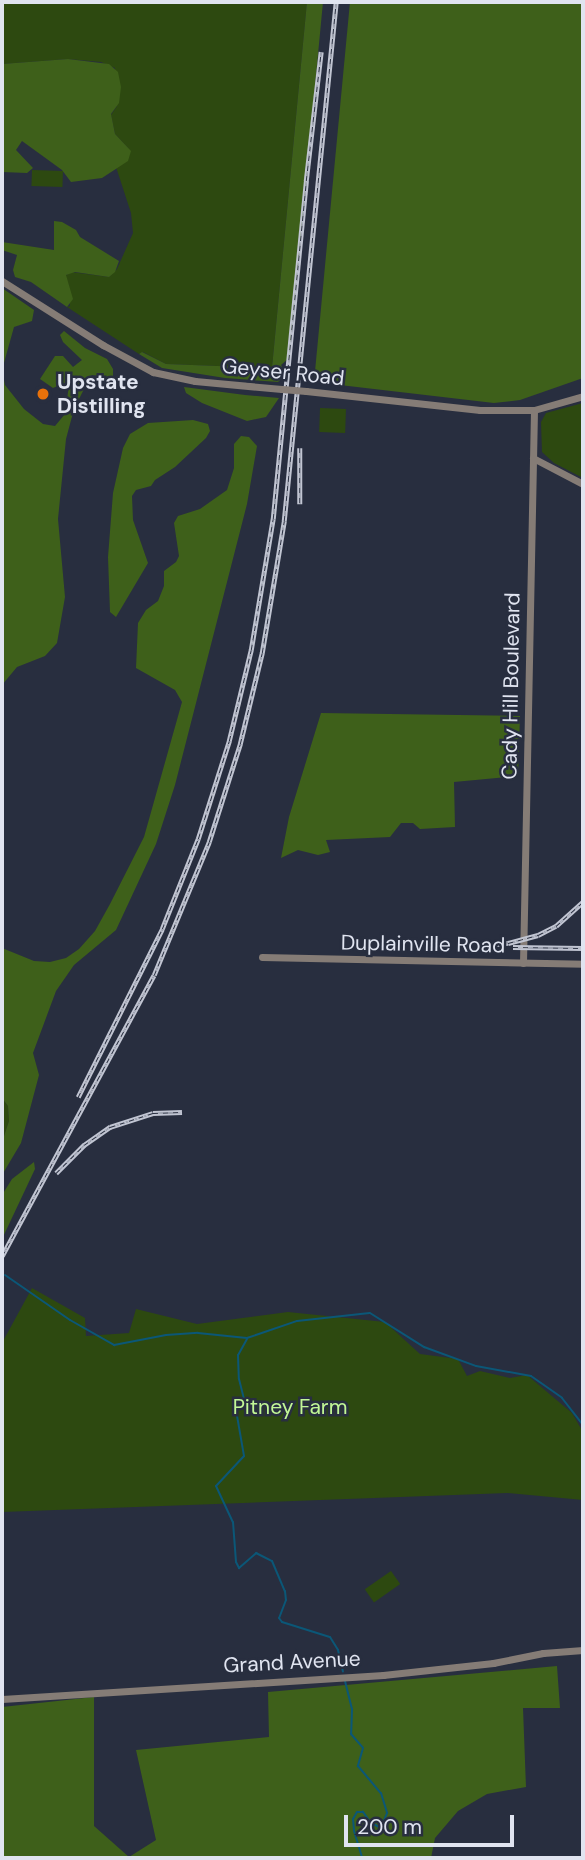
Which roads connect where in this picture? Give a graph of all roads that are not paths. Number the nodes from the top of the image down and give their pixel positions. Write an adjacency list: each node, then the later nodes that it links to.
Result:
1 (2, 281): 3 (street, Geyser Road, bridge)
2 (583, 396): 3 (street, Geyser Road)
3 (534, 410): 4 (street, Cady Hill Boulevard)
4 (533, 458): 5 (street); 7 (street, Cady Hill Boulevard)
5 (583, 484)
6 (262, 957): 7 (street, Duplainville Road)
7 (523, 963): 8 (street, Duplainville Road)
8 (583, 964)
9 (583, 1650): 10 (street, Grand Avenue)
10 (2, 1699)

